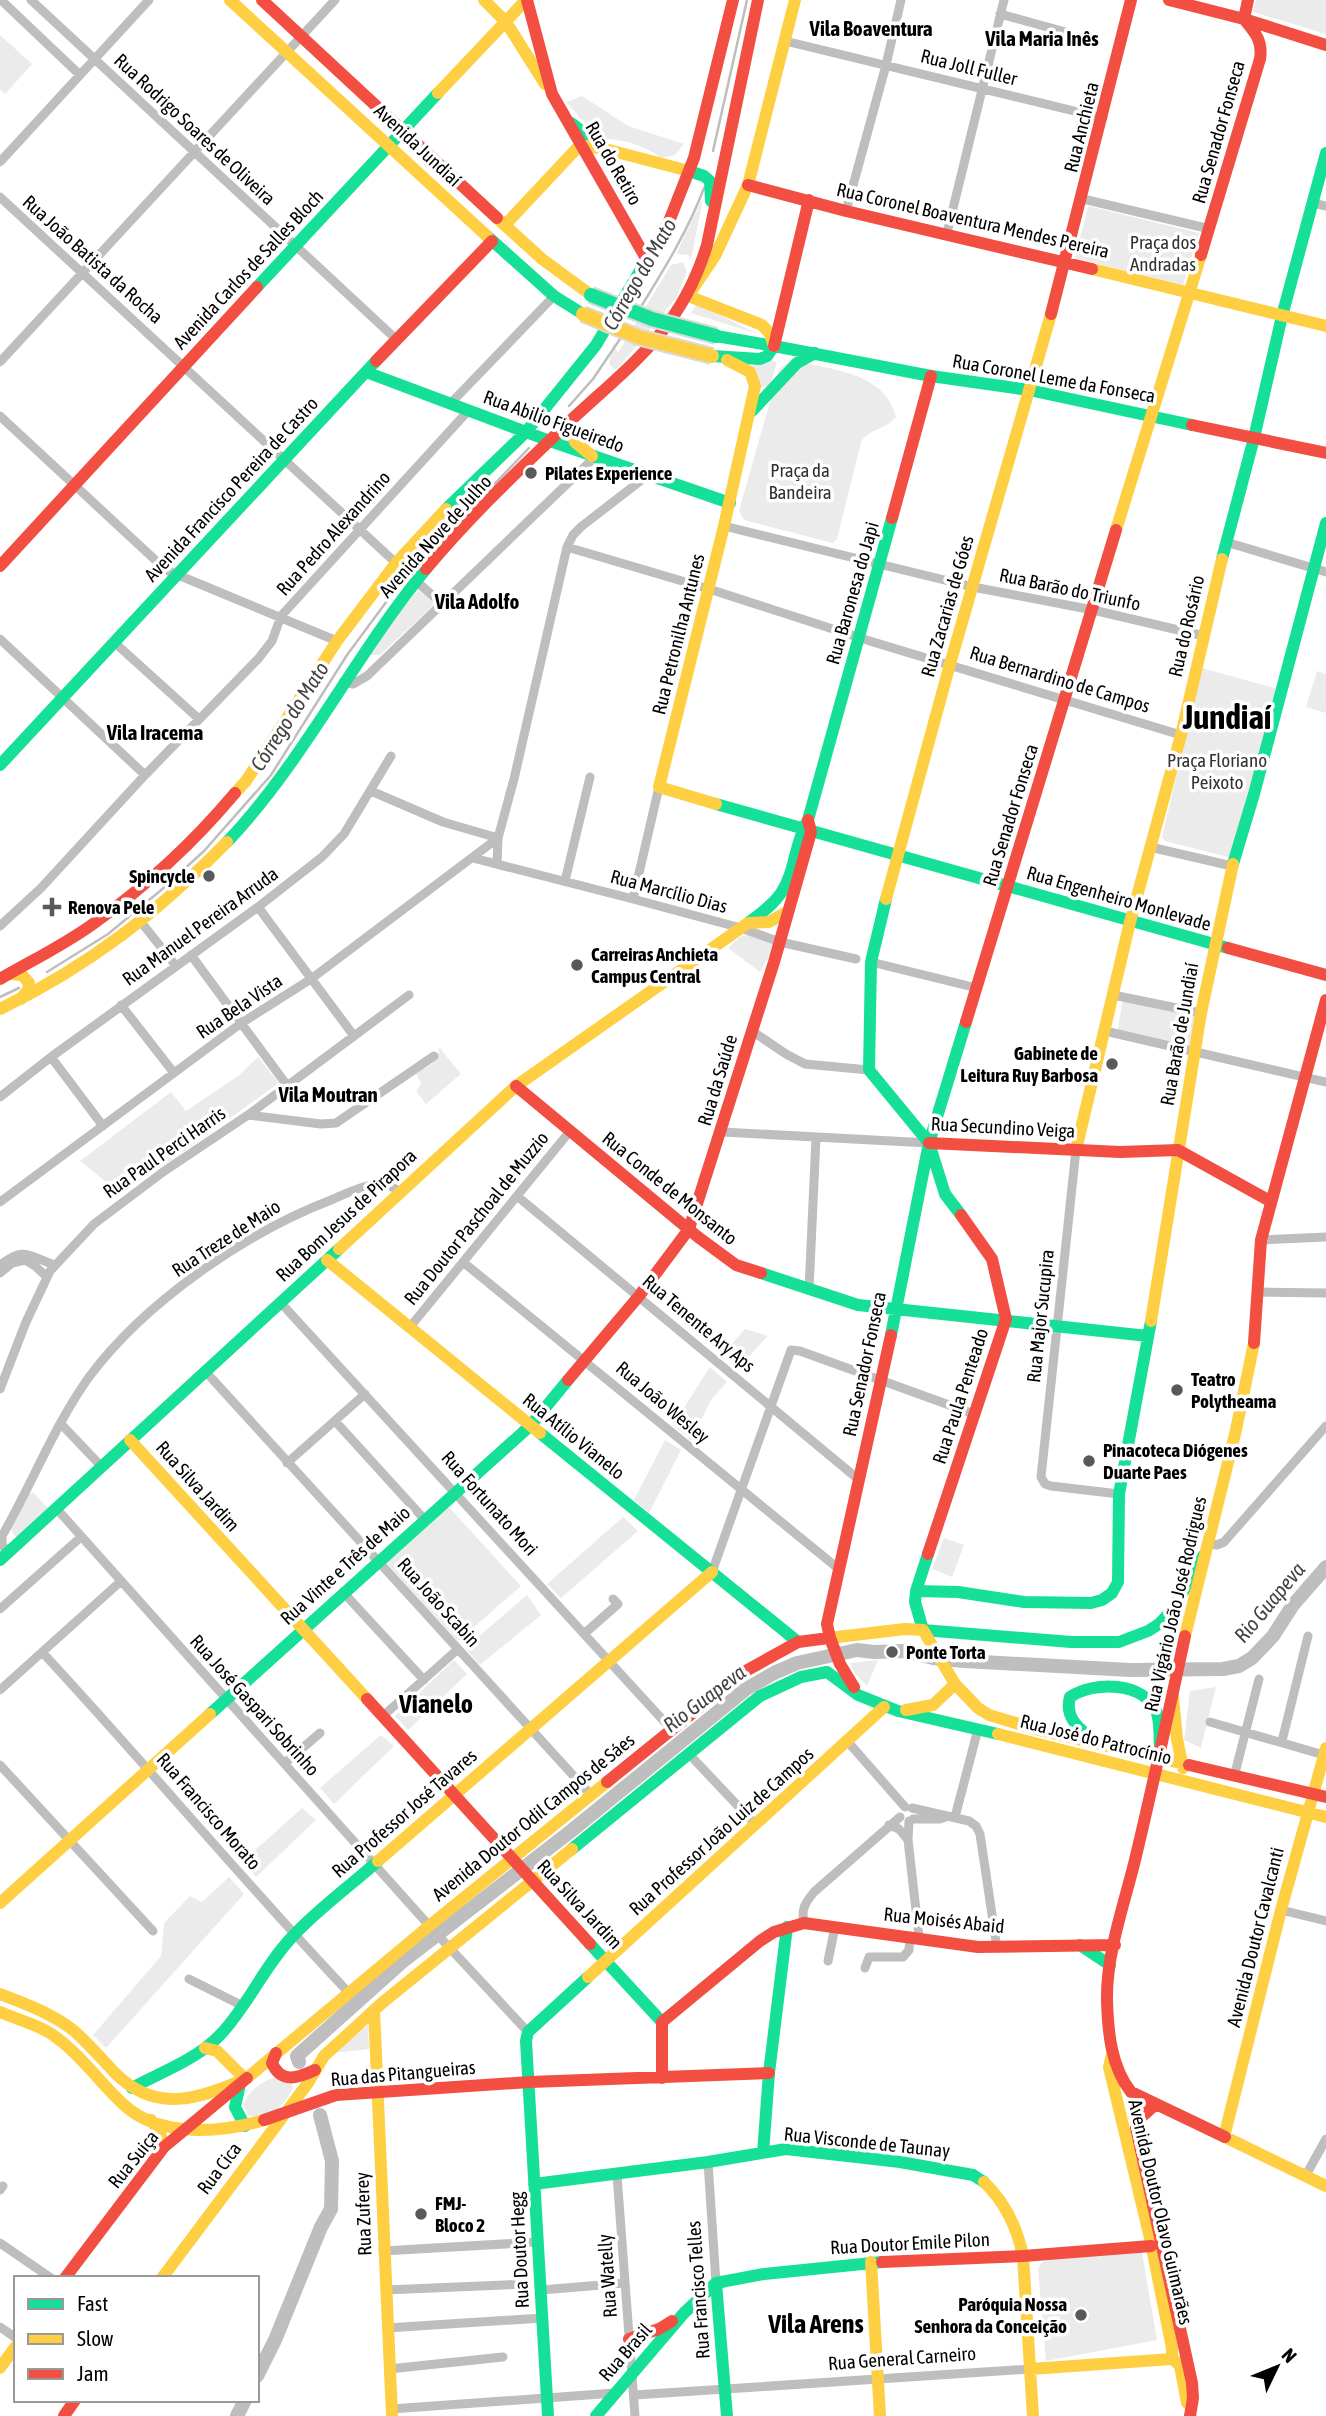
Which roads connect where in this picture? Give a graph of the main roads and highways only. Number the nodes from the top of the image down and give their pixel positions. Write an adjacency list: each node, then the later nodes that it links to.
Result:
1 (230, 0): 17 (main road, Avenida Jundiaí)
2 (262, 0): 16 (main road, Avenida Jundiaí)
3 (484, 0): 12 (main road)
4 (526, 0): 12 (main road, Avenida Carlos de Salles Bloch); 14 (main road, Rua do Retiro)
5 (733, 0): 22 (main road, Avenida Nove de Julho)
6 (758, 0): 27 (main road, Avenida Nove de Julho)
7 (795, 0): 23 (main road)
8 (1131, 0): 30 (main road, Rua Anchieta)
9 (1169, 0): 11 (main road)
10 (1248, 0): 11 (main road)
11 (1244, 19): 13 (main road); 31 (main road, Rua Senador Fonseca)
12 (506, 22): 14 (main road); 16 (main road, Avenida Carlos de Salles Bloch)
13 (1326, 45)
14 (552, 94): 15 (main road, Rua do Retiro)
15 (568, 121): 18 (main road, Rua do Retiro); 19 (main road, Rua do Retiro)
16 (404, 130): 17 (main road, Avenida Carlos de Salles Bloch); 26 (main road, Avenida Jundiaí)
17 (389, 145): 28 (main road, Avenida Jundiaí); 51 (main road, Avenida Carlos de Salles Bloch)
18 (580, 145): 19 (main road); 21 (main road, Rua do Retiro); 26 (main road)
19 (607, 150): 21 (main road); 22 (main road)
20 (1326, 153): 25 (main road, Rua do Rosário)
21 (592, 166): 29 (main road, Rua do Retiro)
22 (689, 171): 27 (main road); 29 (main road, Avenida Nove de Julho)
23 (748, 185): 24 (main road, Rua Coronel Boaventura Mendes Pereira); 32 (main road)
24 (809, 200): 30 (main road, Rua Coronel Boaventura Mendes Pereira); 35 (main road)
25 (1319, 205): 33 (main road, Rua do Rosário)
26 (505, 225): 35 (main road, Avenida Jundiaí, bridge)
27 (710, 234): 32 (main road, Avenida Nove de Julho)
28 (492, 241): 37 (main road, Avenida Jundiaí, bridge); 38 (main road, Avenida Francisco Pereira de Castro)
29 (647, 260): 41 (main road, Avenida Nove de Julho)
30 (1066, 262): 31 (main road, Rua Coronel Boaventura Mendes Pereira); 40 (main road, Rua Zacarias de Góes)
31 (1189, 293): 33 (main road, Rua Coronel Boaventura Mendes Pereira); 43 (main road, Rua Senador Fonseca)
32 (688, 296): 35 (main road); 45 (main road, Avenida Nove de Julho)
33 (1282, 316): 34 (main road, Rua Coronel Boaventura Mendes Pereira); 46 (main road, Rua do Rosário)
34 (1326, 326)
35 (774, 346): 36 (main road, Rua Coronel Leme da Fonseca); 37 (main road)
36 (816, 353): 39 (main road, Rua Coronel Leme da Fonseca); 42 (main road)
37 (716, 356): 42 (main road, Rua Petronilha Antunes)
38 (366, 372): 44 (main road, Rua Abilio Figueiredo); 53 (main road, Avenida Francisco Pereira de Castro)
39 (931, 376): 40 (main road, Rua Coronel Leme da Fonseca); 55 (main road, Rua Baronesa do Japi)
40 (1029, 390): 43 (main road, Rua Coronel Leme da Fonseca); 56 (main road, Rua Zacarias de Góes)
41 (554, 397): 44 (main road, Avenida Nove de Julho); 45 (main road)
42 (751, 412): 49 (main road, Rua Petronilha Antunes)
43 (1152, 416): 46 (main road, Rua Coronel Leme da Fonseca); 57 (main road, Rua Senador Fonseca)
44 (526, 432): 45 (main road, Rua Abilio Figueiredo); 64 (main road, Avenida Nove de Julho)
45 (559, 432): 48 (main road, Rua Abilio Figueiredo); 48 (main road); 65 (main road, Avenida Nove de Julho)
46 (1254, 438): 47 (main road, Rua Coronel Leme da Fonseca); 59 (main road, Rua do Rosário)
47 (1326, 453)
48 (593, 456): 49 (main road, Rua Abilio Figueiredo)
49 (730, 503): 54 (main road, Rua Petronilha Antunes)
50 (1326, 523): 52 (main road, Rua Barão de Jundiaí)
51 (0, 566)
52 (1320, 570): 62 (main road, Rua Barão de Jundiaí)
53 (0, 765)
54 (659, 787): 55 (main road, Rua Engenheiro Monlevade)
55 (807, 827): 56 (main road, Rua Engenheiro Monlevade); 58 (main road, Rua Baronesa do Japi); 60 (main road, Rua Baronesa do Japi)
56 (897, 854): 57 (main road, Rua Engenheiro Monlevade); 69 (main road, Rua Zacarias de Góes)
57 (1008, 886): 59 (main road, Rua Engenheiro Monlevade); 69 (main road, Rua Senador Fonseca)
58 (787, 912): 60 (main road); 61 (main road, Rua Baronesa do Japi)
59 (1130, 922): 62 (main road, Rua Engenheiro Monlevade); 70 (main road, Rua do Rosário)
60 (745, 926): 68 (main road, Rua Bom Jesus de Pirapora)
61 (780, 942): 75 (main road, Rua da Saúde)
62 (1215, 946): 63 (main road, Rua Engenheiro Monlevade); 71 (main road, Rua Barão de Jundiaí)
63 (1326, 975)
64 (5, 976): 65 (main road)
65 (20, 1000): 67 (main road, Avenida Nove de Julho)
66 (1326, 1000): 74 (main road, Rua Vigário João José Rodrigues)
67 (0, 1009)
68 (516, 1086): 75 (main road, Rua Conde de Monsanto); 76 (main road, Rua Bom Jesus de Pirapora)
69 (929, 1143): 70 (main road, Rua Secundino Veiga); 72 (main road, Rua Paula Penteado); 73 (main road, Rua Senador Fonseca)
70 (1076, 1150): 71 (main road, Rua Secundino Veiga)
71 (1178, 1150): 74 (main road); 79 (main road, Rua Barão de Jundiaí)
72 (939, 1180): 73 (main road); 78 (main road, Rua Paula Penteado)
73 (920, 1188): 77 (main road, Rua Senador Fonseca)
74 (1270, 1201): 82 (main road, Rua Vigário João José Rodrigues)
75 (689, 1229): 77 (main road, Rua Conde de Monsanto); 80 (main road, Rua Vinte e Três de Maio)
76 (327, 1260): 80 (main road, Rua Atílio Vianelo); 81 (main road, Rua Bom Jesus de Pirapora)
77 (896, 1310): 78 (main road, Rua Conde de Monsanto); 88 (main road, Rua Senador Fonseca)
78 (1006, 1319): 79 (main road, Rua Conde de Monsanto); 85 (main road, Rua Paula Penteado)
79 (1148, 1336): 85 (main road, Rua Barão de Jundiaí)
80 (531, 1426): 84 (main road, Rua Atílio Vianelo); 86 (main road, Rua Vinte e Três de Maio)
81 (130, 1440): 83 (main road, Rua Bom Jesus de Pirapora); 86 (main road, Rua Silva Jardim)
82 (1205, 1549): 87 (main road, Avenida Doutor Odil Campos de Sáes); 92 (main road, Rua Vigário João José Rodrigues)
83 (4, 1556)
84 (712, 1572): 89 (main road, Rua Atílio Vianelo); 100 (main road, Rua Professor José Tavares)
85 (916, 1591): 87 (main road, Rua Paula Penteado)
86 (302, 1629): 100 (main road, Rua Silva Jardim); 105 (main road, Rua Vinte e Três de Maio)
87 (926, 1634): 88 (main road, Avenida Doutor Odil Campos de Sáes); 90 (main road, Rua José do Patrocínio)
88 (831, 1641): 89 (main road, Avenida Doutor Odil Campos de Sáes); 91 (main road)
89 (798, 1642): 104 (main road, Avenida Doutor Odil Campos de Sáes)
90 (955, 1683): 93 (main road); 94 (main road, Rua José do Patrocínio)
91 (858, 1695): 93 (main road, Rua José do Patrocínio); 104 (main road, Avenida Doutor Odil Campos de Sáes)
92 (1173, 1697): 96 (main road, Rua Vigário João José Rodrigues); 97 (main road)
93 (891, 1709): 98 (main road, Rua José do Patrocínio); 109 (main road, Rua Professor João Luiz de Campos)
94 (1100, 1744): 96 (main road, Rua José do Patrocínio); 96 (main road)
95 (1325, 1751): 101 (main road, Avenida Doutor Cavalcanti)
96 (1160, 1757): 97 (main road, Rua José do Patrocínio); 98 (main road, Rua Vigário João José Rodrigues)
97 (1181, 1762): 99 (main road); 101 (main road, Rua José do Patrocínio)
98 (1156, 1773): 99 (main road, Rua José do Patrocínio); 107 (main road, Rua Vigário João José Rodrigues)
99 (1190, 1783): 102 (main road, Rua José do Patrocínio)
100 (454, 1795): 104 (main road, Rua Silva Jardim); 115 (main road, Rua Professor José Tavares)
101 (1319, 1795): 102 (main road, Avenida Doutor Cavalcanti)
102 (1307, 1814): 103 (main road, Rua José do Patrocínio); 130 (main road, Avenida Doutor Cavalcanti)
103 (1326, 1817)
104 (522, 1870): 109 (main road, Rua Silva Jardim); 112 (main road, Avenida Doutor Odil Campos de Sáes); 116 (main road, Avenida Doutor Odil Campos de Sáes)
105 (0, 1903)
106 (787, 1927): 108 (main road, Rua Moisés Abaid); 114 (main road); 118 (main road)
107 (1115, 1944): 108 (main road, Rua Moisés Abaid); 110 (main road, Rua Vigário João José Rodrigues)
108 (1080, 1945): 110 (main road)
109 (607, 1961): 114 (main road, Rua Silva Jardim); 122 (main road, Rua Professor João Luiz de Campos)
110 (1110, 1965): 117 (main road, Rua Vigário João José Rodrigues)
111 (0, 1994): 123 (main road)
112 (374, 2010): 119 (main road, Avenida Doutor Odil Campos de Sáes); 124 (main road, Rua Zuferey)
113 (0, 2012): 127 (main road, Rua das Pitangueiras)
114 (662, 2022): 120 (main road)
115 (205, 2048): 121 (main road); 123 (main road, Rua Professor José Tavares)
116 (276, 2053): 119 (main road); 121 (main road, Avenida Doutor Odil Campos de Sáes)
117 (1112, 2054): 125 (main road, Avenida Doutor Olavo Guimarães); 135 (main road, Avenida Doutor Olavo Guimarães)
118 (769, 2073): 120 (main road, Rua das Pitangueiras); 132 (main road)
119 (311, 2076): 126 (main road, Rua Cica)
120 (662, 2078): 122 (main road, Rua das Pitangueiras)
121 (242, 2081): 123 (main road); 128 (main road); 129 (main road, Rua Suiça)
122 (530, 2082): 124 (main road, Rua das Pitangueiras); 133 (main road, Rua Doutor Hegg)
123 (132, 2088)
124 (378, 2091): 126 (main road, Rua das Pitangueiras); 148 (main road, Rua Zuferey)
125 (1156, 2104): 130 (main road); 141 (main road, Avenida Doutor Olavo Guimarães)
126 (283, 2115): 128 (main road, Rua das Pitangueiras); 139 (main road, Rua Cica)
127 (150, 2120): 129 (main road, Rua das Pitangueiras); 131 (main road)
128 (245, 2126): 129 (main road, Rua das Pitangueiras)
129 (185, 2130): 131 (main road, Rua Suiça)
130 (1226, 2131): 134 (main road)
131 (164, 2147): 138 (main road, Rua Suiça)
132 (764, 2153): 133 (main road, Rua Visconde de Taunay); 136 (main road, Rua Visconde de Taunay)
133 (534, 2184): 149 (main road, Rua Doutor Hegg)
134 (1326, 2186)
135 (1151, 2246): 136 (main road, Rua Doutor Emile Pilon); 141 (main road); 145 (main road, Avenida Doutor Olavo Guimarães)
136 (1023, 2256): 137 (main road, Rua Doutor Emile Pilon); 147 (main road, Rua Visconde de Taunay)
137 (871, 2262): 140 (main road, Rua Doutor Emile Pilon); 152 (main road)
138 (67, 2276)
139 (163, 2276)
140 (716, 2283): 142 (main road); 151 (main road, Rua Francisco Telles)
141 (1173, 2291): 154 (main road, Avenida Doutor Olavo Guimarães)
142 (684, 2313): 143 (main road); 150 (main road, Rua Brasil)
143 (629, 2339)
144 (14, 2349): 146 (main road)
145 (1172, 2359): 147 (main road, Rua General Carneiro); 154 (main road, Avenida Doutor Olavo Guimarães)
146 (0, 2368)
147 (1031, 2369): 153 (main road, Rua Visconde de Taunay)
148 (392, 2412)
149 (548, 2416)
150 (596, 2416)
151 (727, 2416)
152 (880, 2416)
153 (1033, 2416)
154 (1190, 2416)

